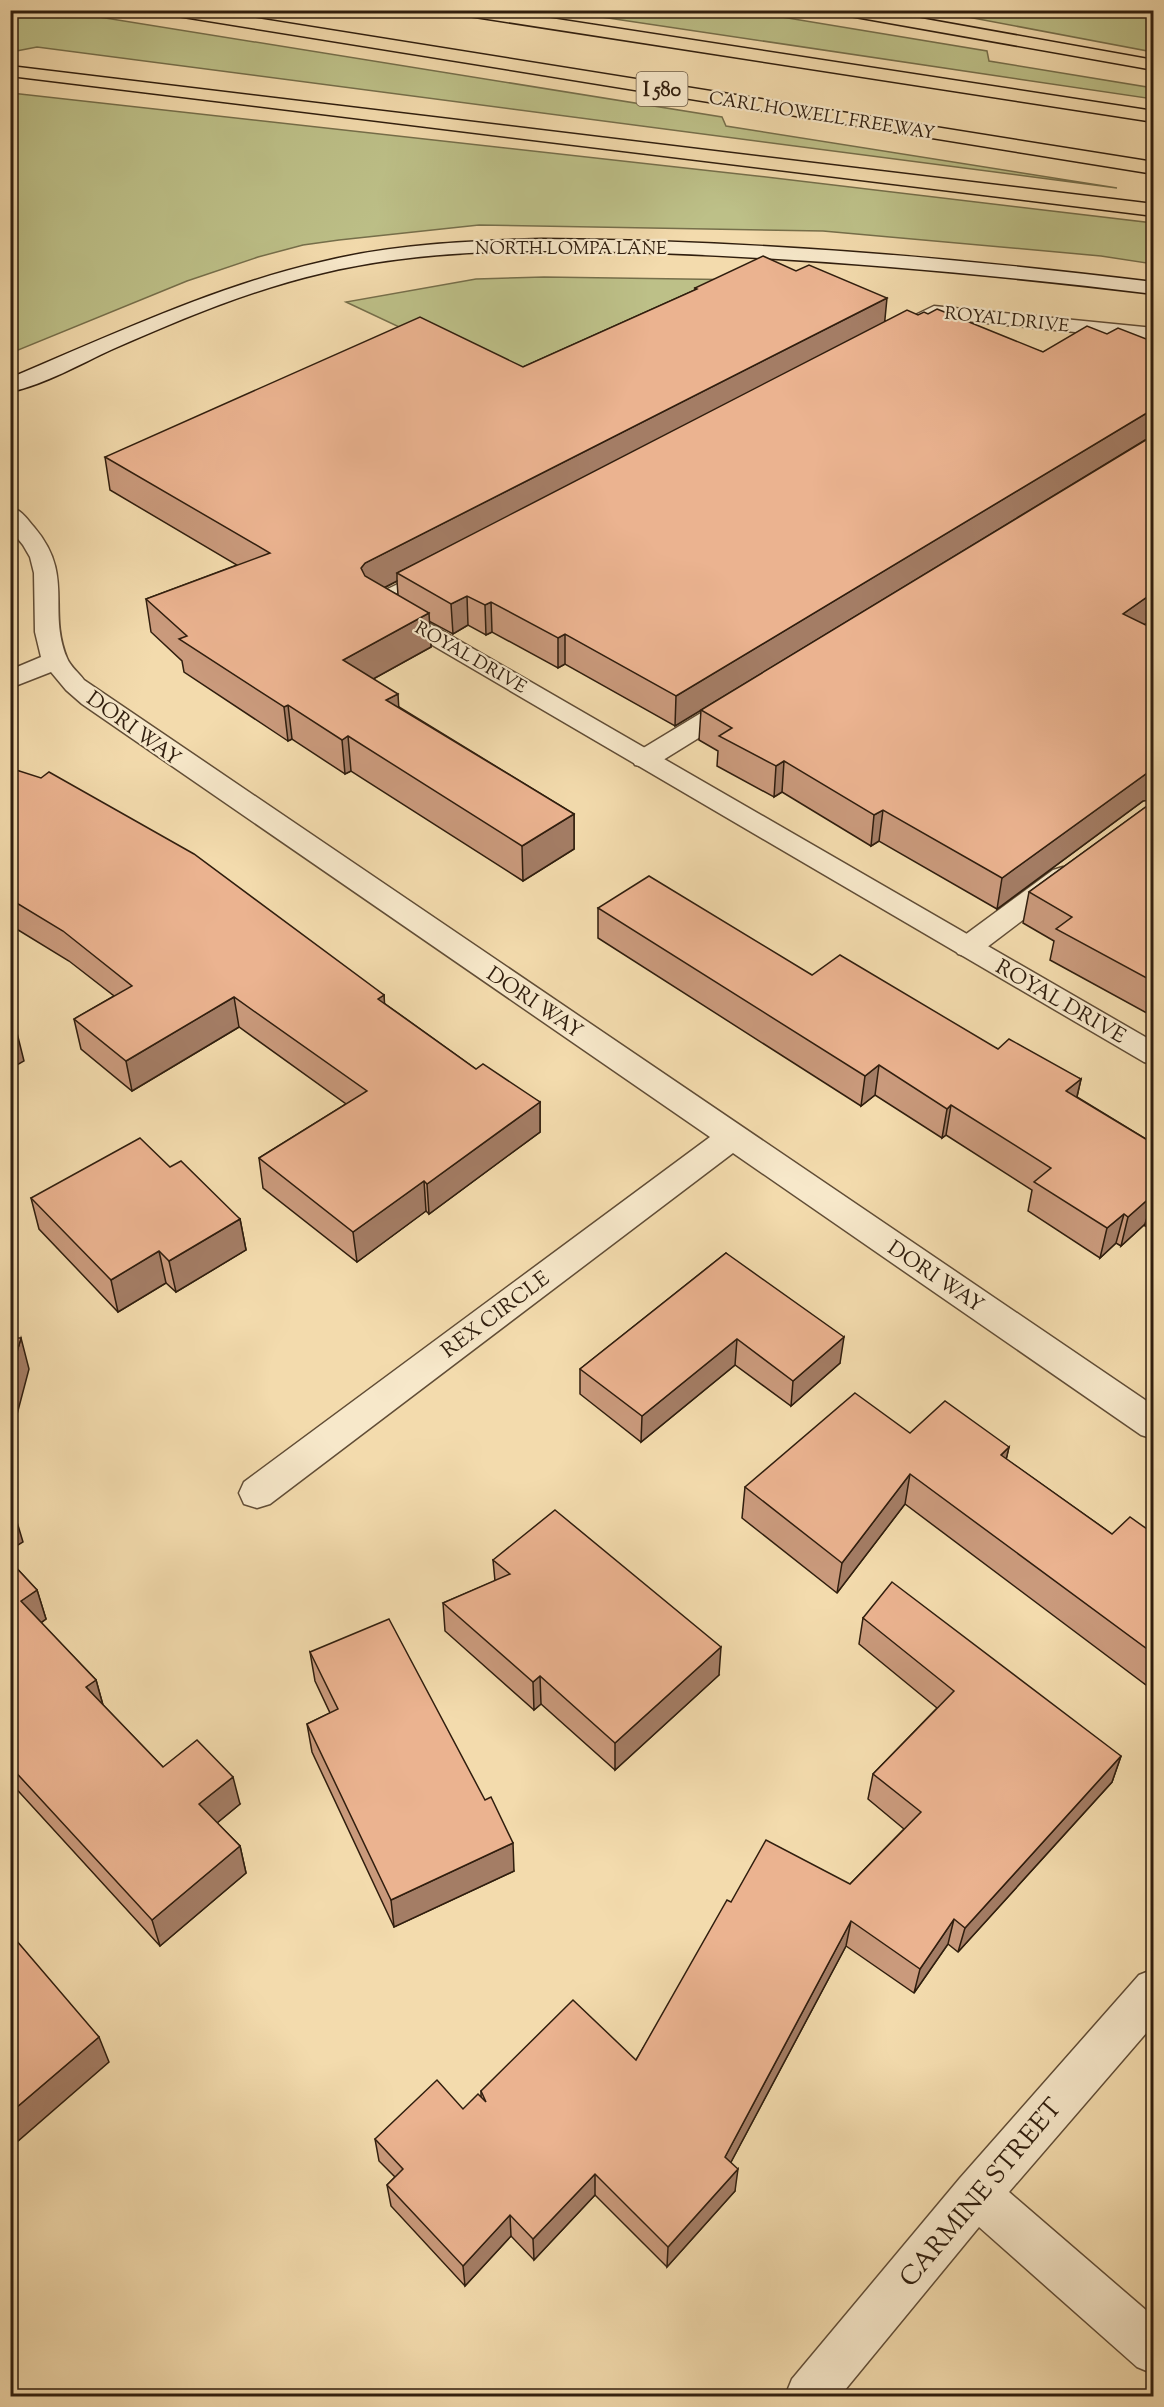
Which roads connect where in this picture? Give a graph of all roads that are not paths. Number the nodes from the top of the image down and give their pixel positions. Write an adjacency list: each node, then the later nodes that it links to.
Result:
1 (171, 10): 7 (highway, CARL HOWELL FREEWAY / I 580)
2 (462, 10): 6 (highway, I 580)
3 (844, 10): 4 (highway)
4 (1154, 65)
5 (10, 71): 8 (highway)
6 (1154, 117)
7 (1154, 168)
8 (1154, 210)
9 (1154, 288): 12 (street, NORTH LOMPA LANE)
10 (892, 334): 11 (lane, ROYAL DRIVE)
11 (1154, 334)
12 (10, 386)
13 (10, 514): 15 (street, DORI WAY)
14 (451, 564): 18 (lane, ROYAL DRIVE)
15 (55, 661): 16 (street); 22 (street, DORI WAY)
16 (10, 680)
17 (756, 691): 18 (street)
18 (645, 759): 20 (lane, ROYAL DRIVE)
19 (1086, 859): 20 (street, ROYAL DRIVE)
20 (968, 947): 21 (lane, ROYAL DRIVE)
21 (1154, 1055)
22 (733, 1137): 23 (street, DORI WAY); 24 (street, REX CIRCLE)
23 (1154, 1425)
24 (257, 1492)
25 (1154, 1990): 26 (street, CARMINE STREET)
26 (976, 2194): 27 (street); 28 (street, CARMINE STREET)
27 (1154, 2350)
28 (808, 2397)

